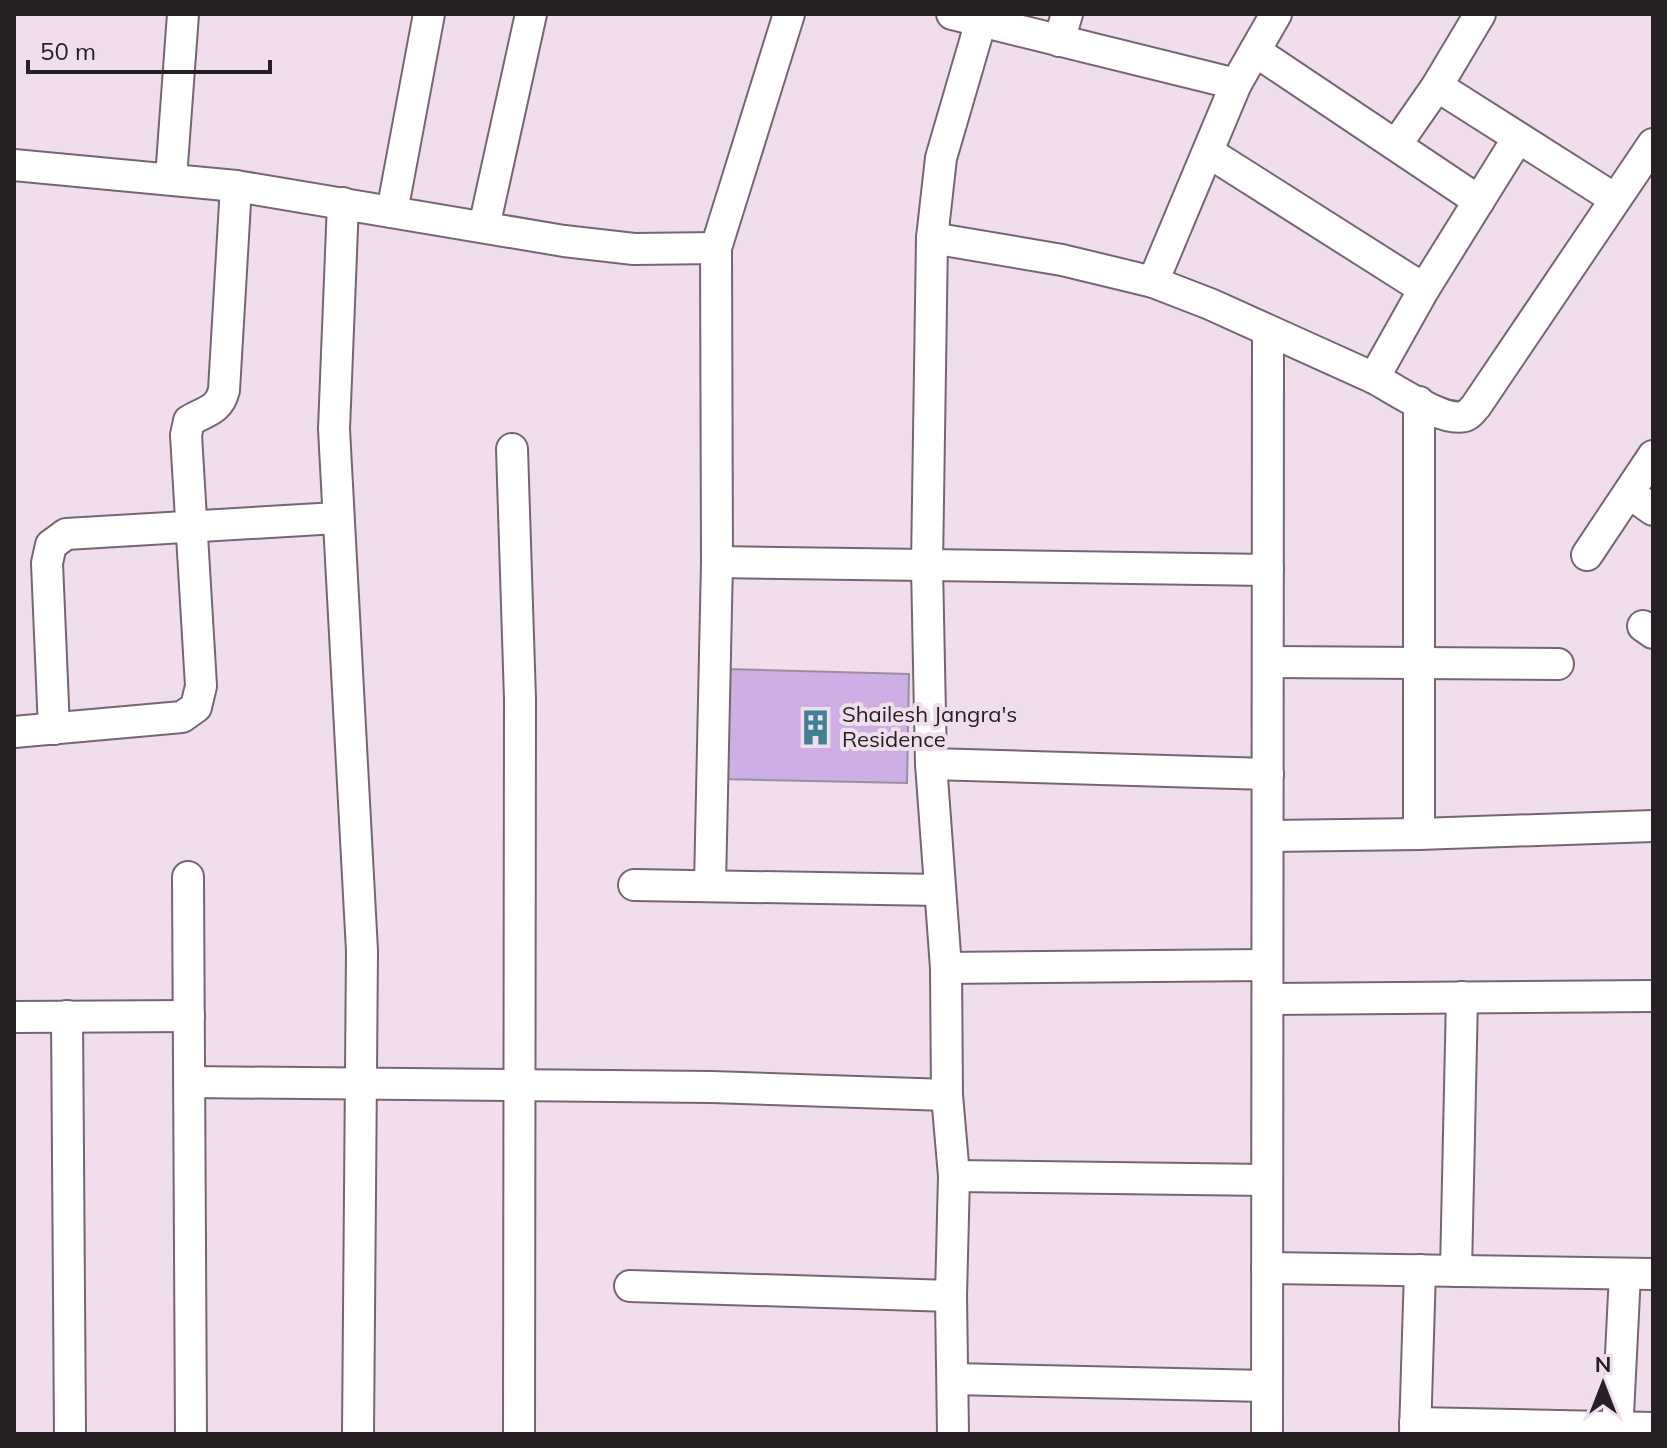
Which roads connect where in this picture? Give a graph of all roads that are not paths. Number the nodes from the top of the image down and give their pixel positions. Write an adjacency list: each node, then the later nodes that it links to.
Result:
1 (183, 14): 17 (street)
2 (429, 14): 22 (street)
3 (531, 14): 23 (street)
4 (789, 14): 25 (street)
5 (1276, 14): 9 (street)
6 (1480, 14): 11 (street)
7 (966, 17): 8 (street); 24 (street)
8 (1063, 28): 10 (street)
9 (1255, 51): 10 (street); 14 (street)
10 (1236, 84): 15 (street)
11 (1437, 86): 12 (street); 14 (street)
12 (1518, 138): 19 (street); 20 (street)
13 (1653, 144): 19 (street)
14 (1396, 145): 20 (street)
15 (1208, 152): 26 (street); 27 (street)
16 (14, 165): 17 (street)
17 (171, 178): 18 (street)
18 (236, 186): 21 (street); 35 (street)
19 (1615, 199): 30 (street)
20 (1479, 201): 27 (street)
21 (343, 203): 22 (street); 34 (street)
22 (392, 212): 23 (street)
23 (484, 227): 25 (street)
24 (932, 238): 26 (street); 38 (street)
25 (716, 248): 37 (street)
26 (1153, 282): 28 (street)
27 (1424, 289): 29 (street)
28 (1268, 332): 29 (street); 39 (street)
29 (1374, 378): 30 (street)
30 (1419, 402): 41 (street)
31 (512, 449): 64 (street)
32 (1653, 456): 33 (street)
33 (1641, 501): 36 (street)
34 (337, 518): 35 (street); 63 (street)
35 (191, 526): 43 (street); 43 (street)
36 (1587, 555)
37 (717, 562): 38 (street); 52 (street)
38 (927, 566): 39 (street); 45 (street)
39 (1268, 570): 40 (street)
40 (1268, 662): 41 (street); 46 (street)
41 (1420, 662): 42 (street); 48 (street)
42 (1558, 664)
43 (54, 729): 44 (street)
44 (14, 732)
45 (931, 764): 46 (street); 53 (street)
46 (1268, 774): 49 (street)
47 (1653, 826): 48 (street)
48 (1419, 834): 49 (street)
49 (1268, 836): 54 (street)
50 (188, 877): 60 (street)
51 (634, 885): 52 (street)
52 (710, 885): 53 (street)
53 (939, 890): 55 (street)
54 (1266, 965): 55 (street); 58 (street)
55 (946, 968): 65 (street)
56 (1653, 996): 57 (street)
57 (1462, 997): 58 (street); 70 (street)
58 (1268, 999): 67 (street)
59 (67, 1016): 60 (street); 61 (street); 79 (street)
60 (189, 1016): 62 (street)
61 (14, 1017)
62 (190, 1082): 63 (street); 80 (street)
63 (360, 1083): 64 (street); 81 (street)
64 (520, 1086): 65 (street); 82 (street)
65 (947, 1095): 66 (street)
66 (954, 1176): 67 (street); 73 (street)
67 (1267, 1180): 68 (street)
68 (1267, 1268): 69 (street); 75 (street)
69 (1420, 1270): 70 (street); 77 (street)
70 (1456, 1271): 71 (street)
71 (1639, 1274): 78 (street)
72 (630, 1286): 73 (street)
73 (951, 1296): 74 (street)
74 (953, 1379): 75 (street); 83 (street)
75 (1267, 1386): 84 (street)
76 (1653, 1428): 78 (street)
77 (1415, 1429): 78 (street)
78 (1617, 1430)
79 (70, 1434)
80 (191, 1434)
81 (358, 1434)
82 (519, 1434)
83 (953, 1434)
84 (1267, 1434)

